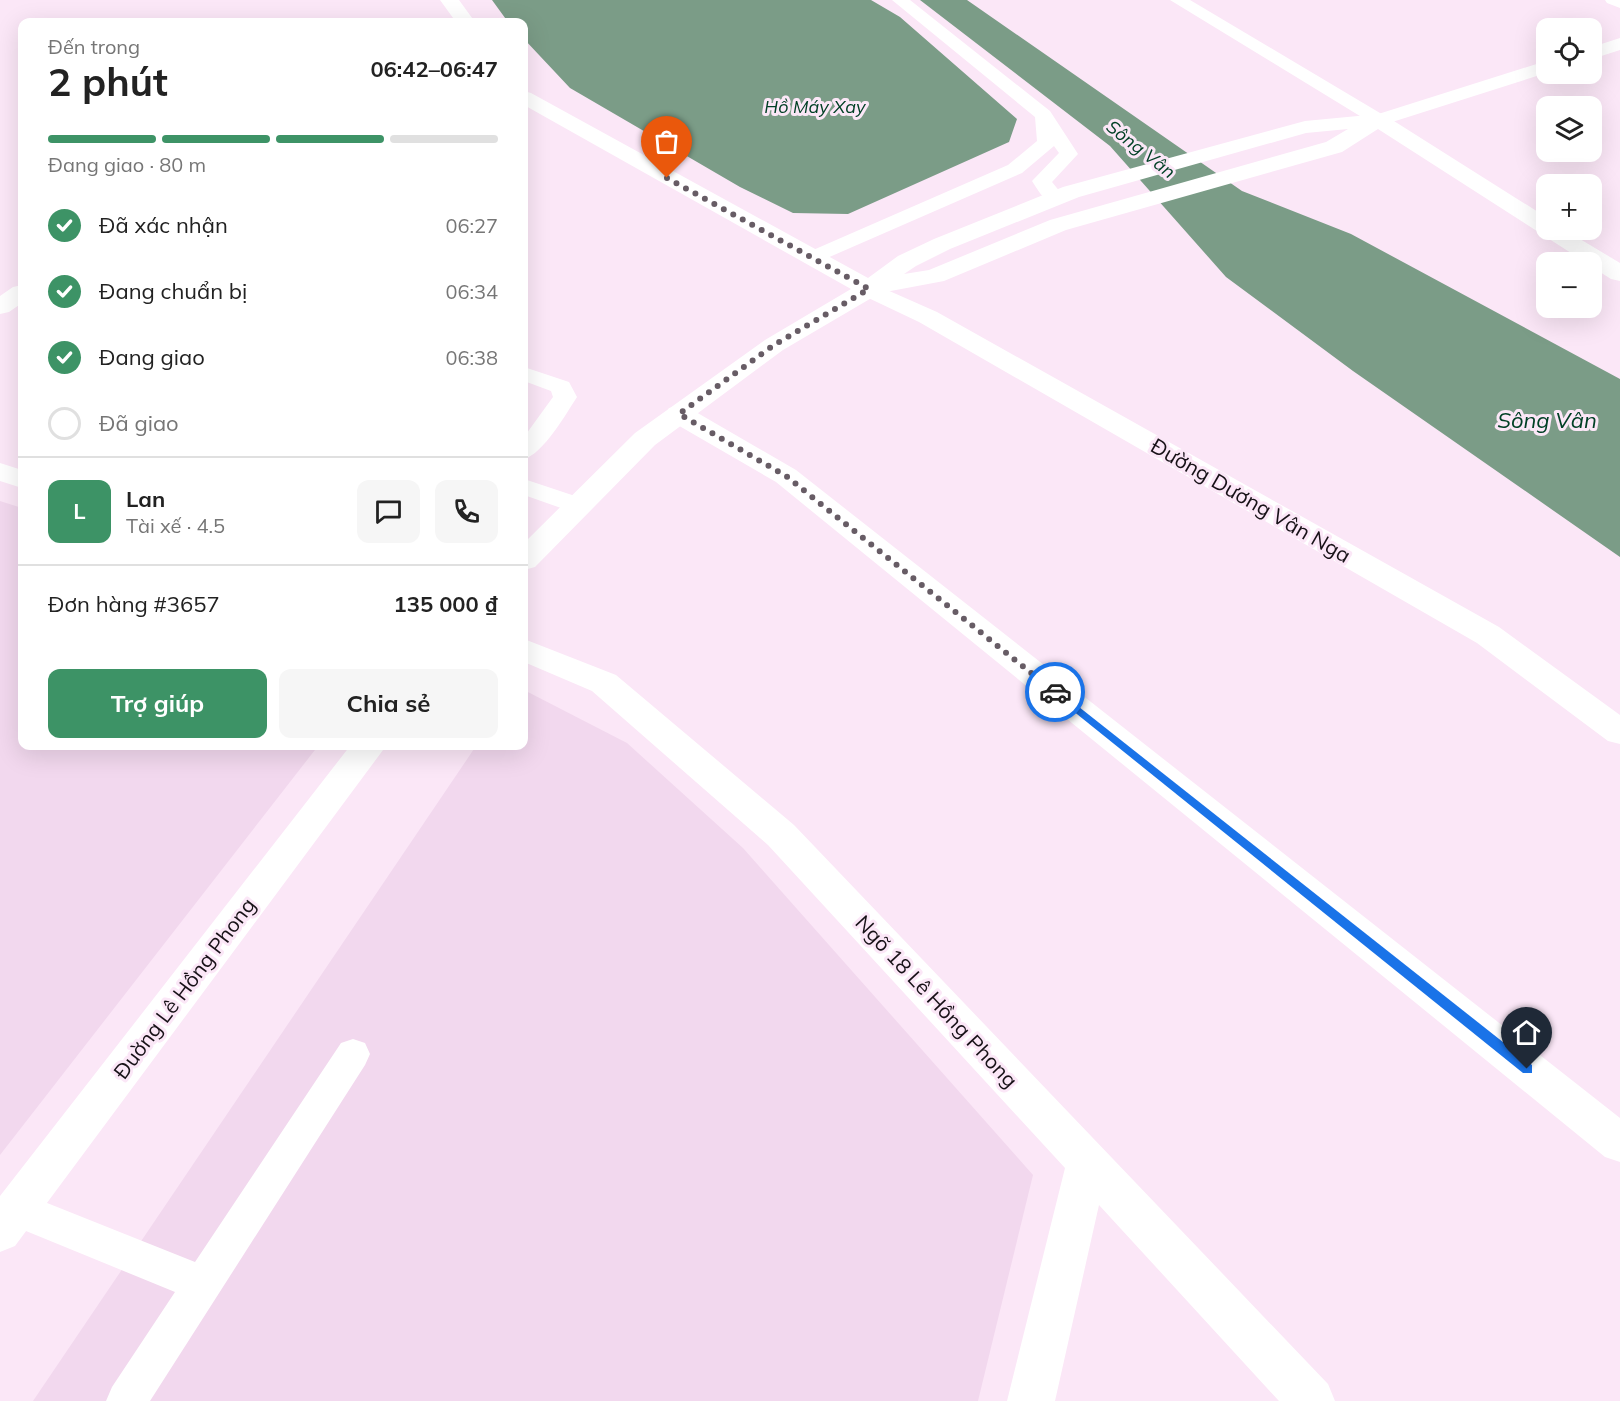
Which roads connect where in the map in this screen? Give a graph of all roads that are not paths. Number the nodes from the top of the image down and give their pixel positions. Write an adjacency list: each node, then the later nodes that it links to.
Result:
1 (449, 0): 6 (main road)
2 (900, 0): 11 (lane)
3 (1178, 0): 12 (lane)
4 (1613, 0): 5 (lane)
5 (1620, 3)
6 (462, 18)
7 (1620, 44): 8 (main road)
8 (1602, 50)
9 (1536, 70): 12 (main road)
10 (528, 99): 16 (main road, Đường Dương Vân Nga)
11 (1044, 116): 13 (lane); 16 (lane)
12 (1379, 120): 13 (main road); 14 (main road); 18 (main road)
13 (1063, 195): 18 (main road)
14 (1536, 220)
15 (1567, 240): 17 (main road)
16 (811, 258): 18 (main road, Đường Dương Vân Nga)
17 (1620, 274)
18 (869, 289): 22 (main road); 30 (main road, Đường Dương Vân Nga)
19 (18, 295): 20 (main road)
20 (0, 307)
21 (528, 375): 23 (lane)
22 (679, 414): 27 (main road); 33 (main road)
23 (528, 447)
24 (0, 472): 25 (main road)
25 (18, 478)
26 (528, 488): 27 (lane)
27 (578, 506): 28 (main road)
28 (528, 556)
29 (528, 652): 34 (main road, Ngõ 18 Lê Hồng Phong)
30 (1620, 732)
31 (366, 750): 35 (main road, Đuờng Lê Hồng Phong)
32 (353, 1054): 36 (lane)
33 (1620, 1143)
34 (1088, 1162): 38 (main road); 39 (main road, Ngõ 18 Lê Hồng Phong)
35 (8, 1220): 36 (lane)
36 (202, 1284): 37 (lane)
37 (126, 1401)
38 (1031, 1401)
39 (1311, 1401)

